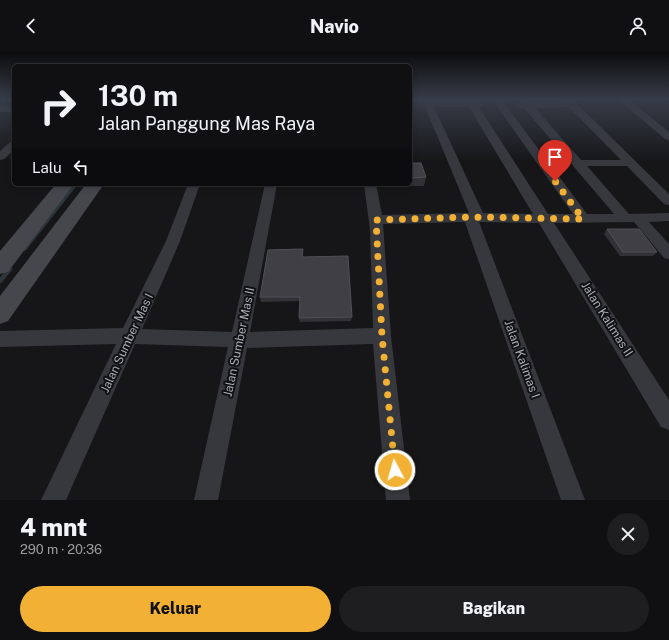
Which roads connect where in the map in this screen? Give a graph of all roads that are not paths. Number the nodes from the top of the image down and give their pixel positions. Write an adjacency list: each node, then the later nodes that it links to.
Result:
1 (434, 120): 18 (street, Jalan Kalimas I)
2 (481, 120): 21 (street, Jalan Kalimas II)
3 (510, 120): 22 (street)
4 (540, 120): 10 (street)
5 (586, 120): 11 (street)
6 (647, 120): 7 (street)
7 (669, 137)
8 (12, 146): 9 (street)
9 (0, 157)
10 (578, 163): 11 (street); 19 (street)
11 (630, 163): 17 (street)
12 (63, 186): 25 (street)
13 (93, 186): 26 (street)
14 (193, 186): 27 (street, Jalan Sumber Mas I)
15 (271, 186): 30 (street, Jalan Sumber Mas II)
16 (370, 186): 23 (street)
17 (669, 201)
18 (474, 217): 21 (street); 23 (street); 35 (street, Jalan Kalimas I)
19 (631, 217): 20 (street); 22 (street); 24 (street)
20 (669, 217)
21 (545, 219): 22 (street); 31 (street, Jalan Kalimas II)
22 (583, 219)
23 (376, 220): 28 (street)
24 (669, 254)
25 (0, 266)
26 (0, 314)
27 (130, 336): 29 (street); 30 (street); 32 (street, Jalan Sumber Mas I)
28 (382, 336): 30 (street); 34 (street)
29 (0, 339)
30 (239, 340): 33 (street, Jalan Sumber Mas II)
31 (669, 419)
32 (53, 500)
33 (206, 500)
34 (398, 500)
35 (573, 500)

